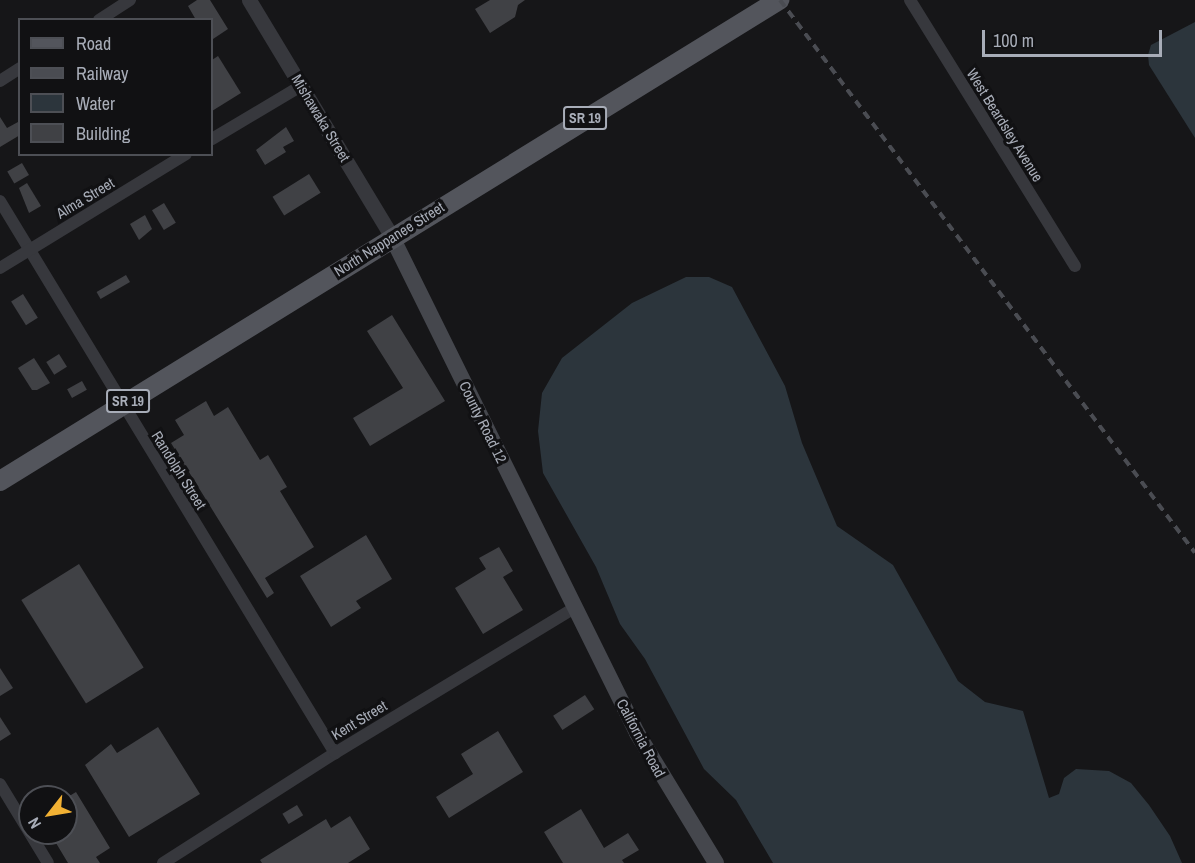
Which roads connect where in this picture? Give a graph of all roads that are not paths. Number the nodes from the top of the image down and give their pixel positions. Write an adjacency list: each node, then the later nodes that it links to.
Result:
1 (130, 0): 5 (street)
2 (249, 0): 8 (street, Mishawaka Street)
3 (779, 0): 12 (main road, North Nappanee Street / SR 19)
4 (910, 0): 14 (street, West Beardsley Avenue)
5 (102, 18)
6 (18, 69): 7 (street)
7 (0, 81)
8 (301, 86): 9 (street); 12 (street, Mishawaka Street)
9 (213, 138)
10 (183, 156): 13 (street, Alma Street)
11 (0, 201): 13 (street, Randolph Street)
12 (392, 237): 16 (main road, North Nappanee Street / SR 19); 18 (main road, County Road 12)
13 (29, 250): 15 (street, Alma Street); 16 (street, Randolph Street)
14 (1075, 266)
15 (0, 268)
16 (122, 405): 17 (main road, North Nappanee Street / SR 19); 19 (street, Randolph Street)
17 (0, 481)
18 (574, 608): 19 (street, Kent Street); 23 (main road, California Road)
19 (335, 753): 22 (street, Kent Street)
20 (0, 784): 21 (street)
21 (48, 863)
22 (163, 863)
23 (716, 863)

